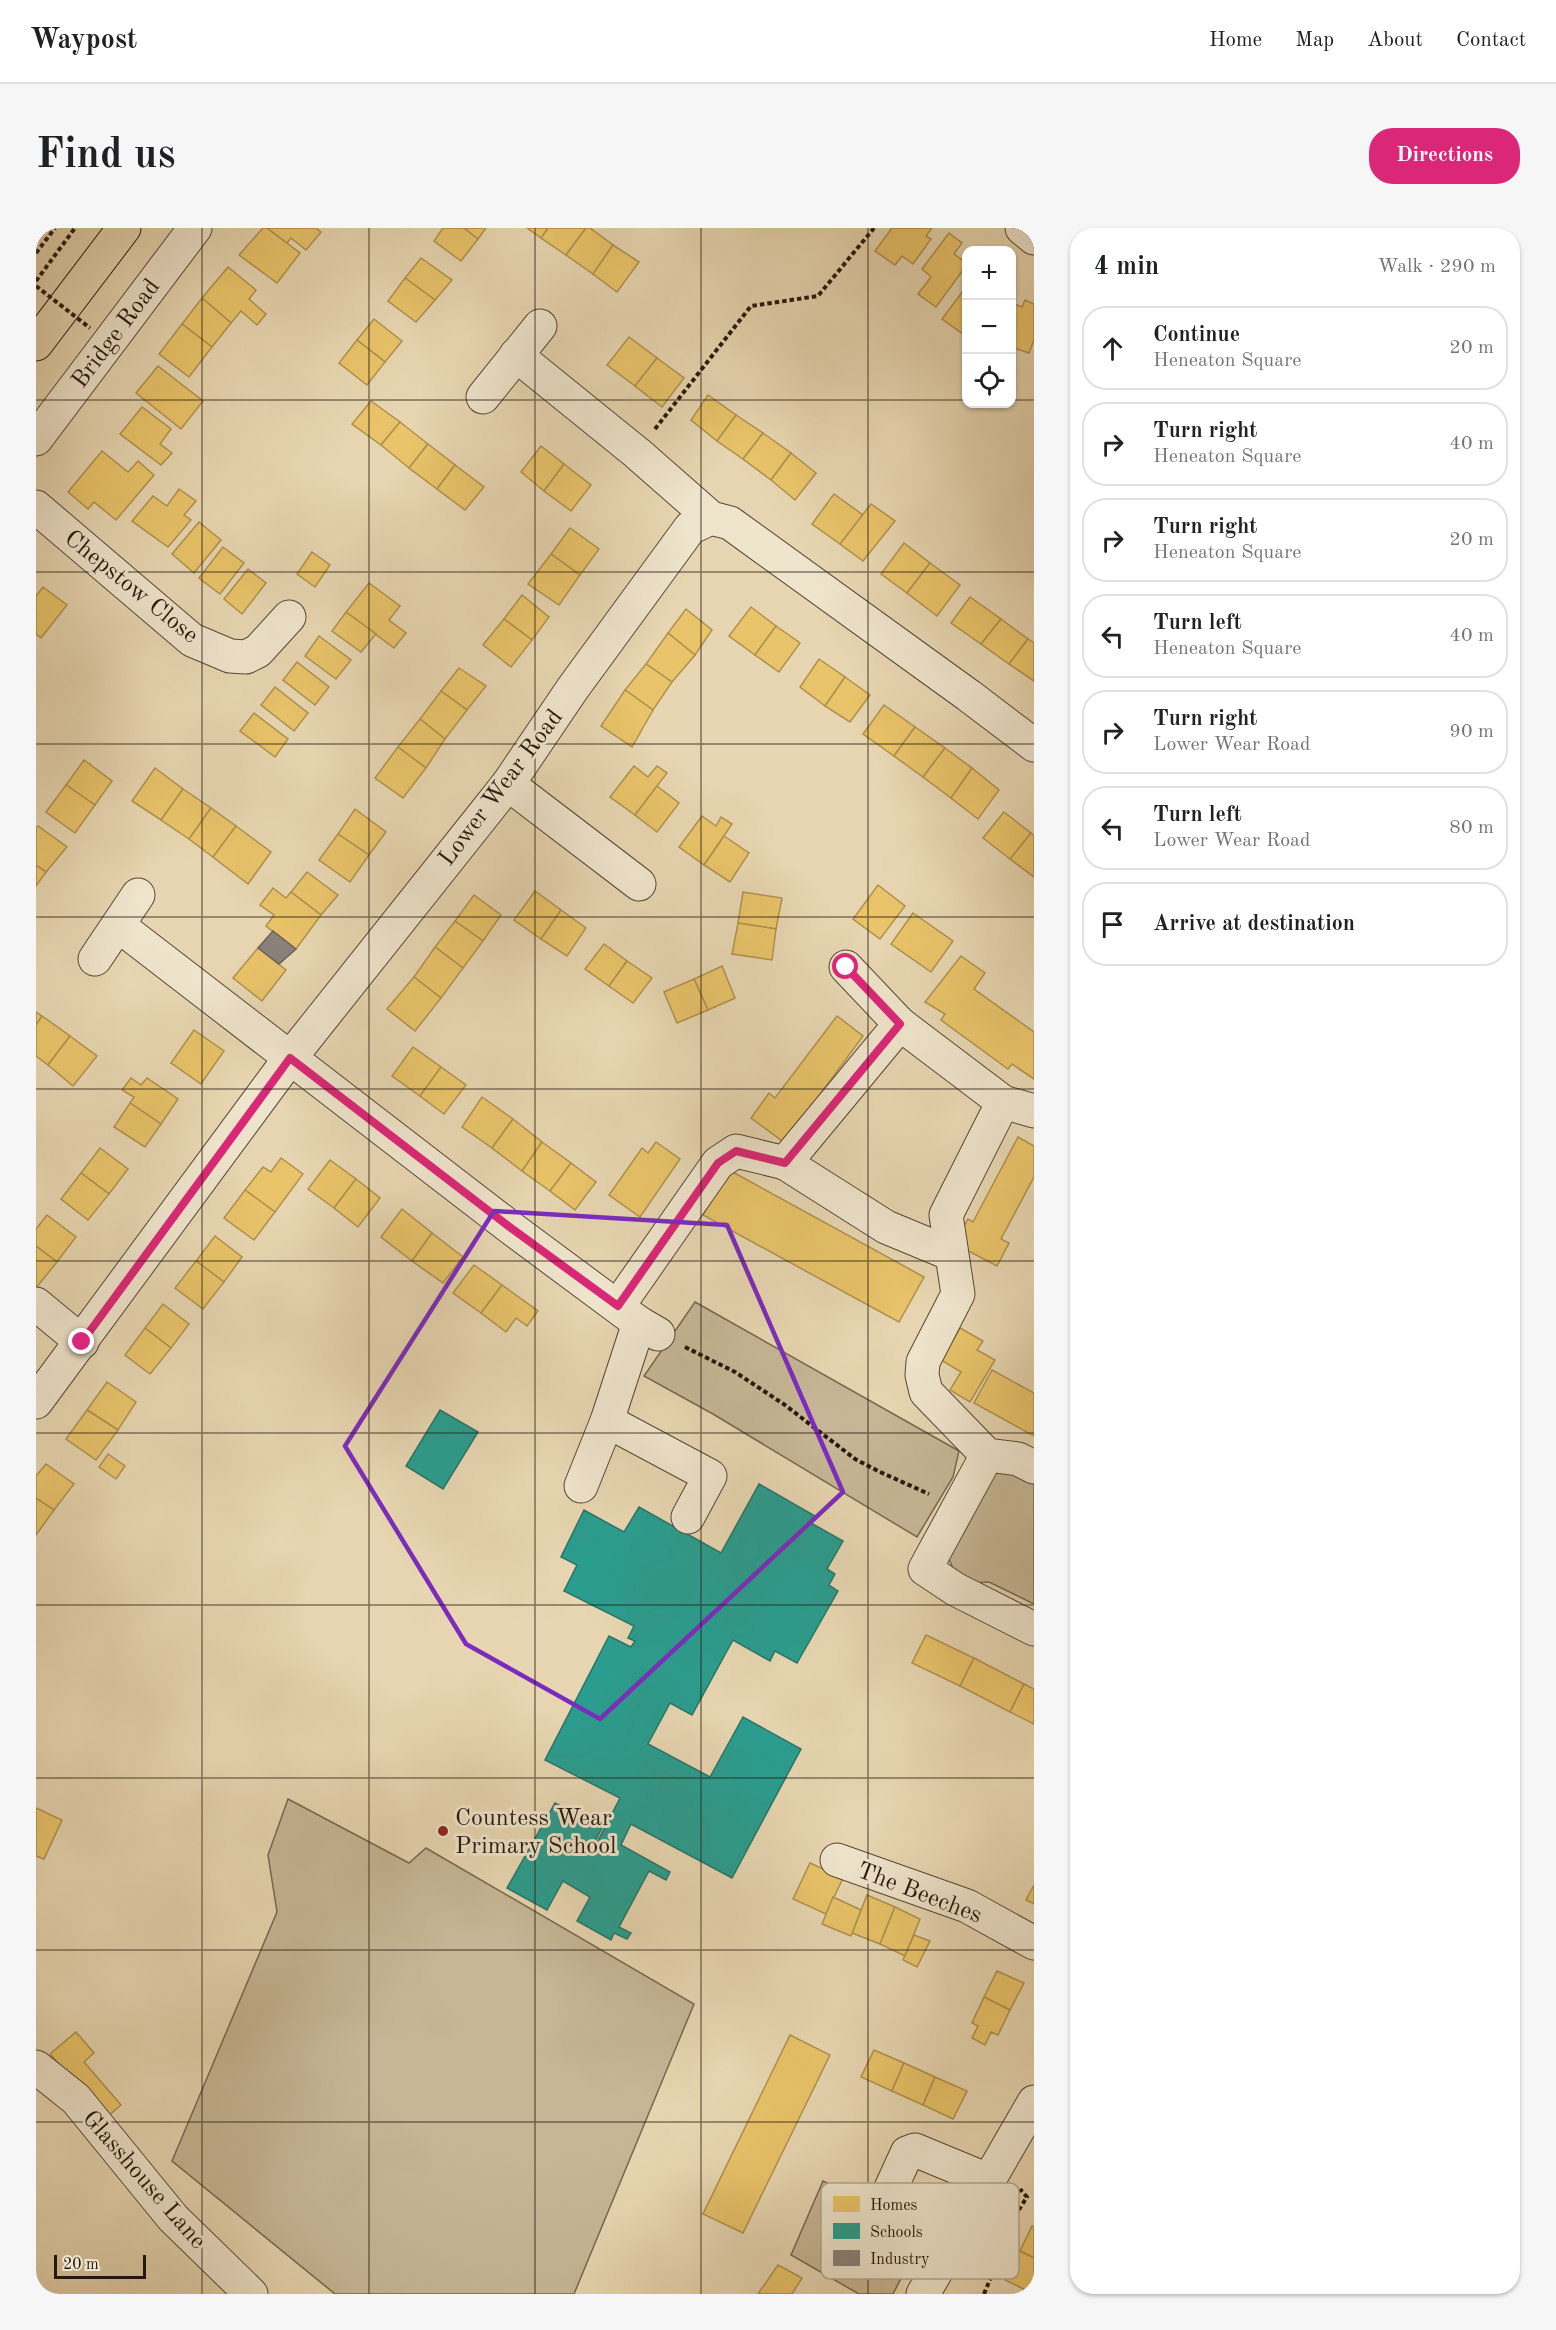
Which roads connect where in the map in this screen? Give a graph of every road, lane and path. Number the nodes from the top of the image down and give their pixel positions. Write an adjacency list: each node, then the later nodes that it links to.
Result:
1 (55, 228): 8 (path)
2 (75, 228): 9 (path)
3 (124, 228): 13 (main road)
4 (195, 228): 16 (street, Bridge Road)
5 (874, 228): 17 (path)
6 (1022, 228): 7 (street)
7 (1034, 238)
8 (36, 253)
9 (36, 281)
10 (36, 286): 12 (path, bridge)
11 (540, 326): 14 (street)
12 (90, 328)
13 (36, 344)
14 (516, 356): 15 (street); 17 (street)
15 (483, 397)
16 (36, 439)
17 (637, 453): 19 (street)
18 (36, 507): 20 (street, Chepstow Close)
19 (711, 518): 21 (street); 22 (street, Lower Wear Road)
20 (289, 617)
21 (1034, 745)
22 (508, 784): 23 (street); 29 (street, Lower Wear Road)
23 (639, 884)
24 (138, 895): 25 (street)
25 (118, 926): 26 (street); 29 (street)
26 (95, 959)
27 (846, 967): 28 (street)
28 (900, 1024): 30 (street); 32 (street)
29 (290, 1058): 35 (street); 36 (street, Lower Wear Road)
30 (1003, 1102): 31 (street); 33 (street)
31 (1034, 1111)
32 (785, 1163): 33 (street); 35 (street)
33 (951, 1254): 39 (street)
34 (36, 1304): 36 (street)
35 (638, 1321): 38 (street); 42 (path)
36 (82, 1342): 37 (street, Lower Wear Road)
37 (36, 1402)
38 (607, 1421): 41 (street); 43 (street)
39 (987, 1455): 40 (street); 42 (street)
40 (1034, 1467)
41 (581, 1486)
42 (958, 1506): 44 (street)
43 (688, 1517)
44 (1034, 1629)
45 (837, 1860): 46 (street, The Beeches)
46 (1034, 1943)
47 (36, 2067): 57 (street, Glasshouse Lane)
48 (1034, 2102): 49 (street)
49 (995, 2172): 50 (street); 51 (street); 52 (path)
50 (893, 2183)
51 (989, 2183)
52 (1009, 2183)
53 (1019, 2191): 54 (path)
54 (1019, 2209)
55 (932, 2279): 58 (street)
56 (990, 2279): 59 (path)
57 (251, 2294)
58 (923, 2294)
59 (984, 2294)

